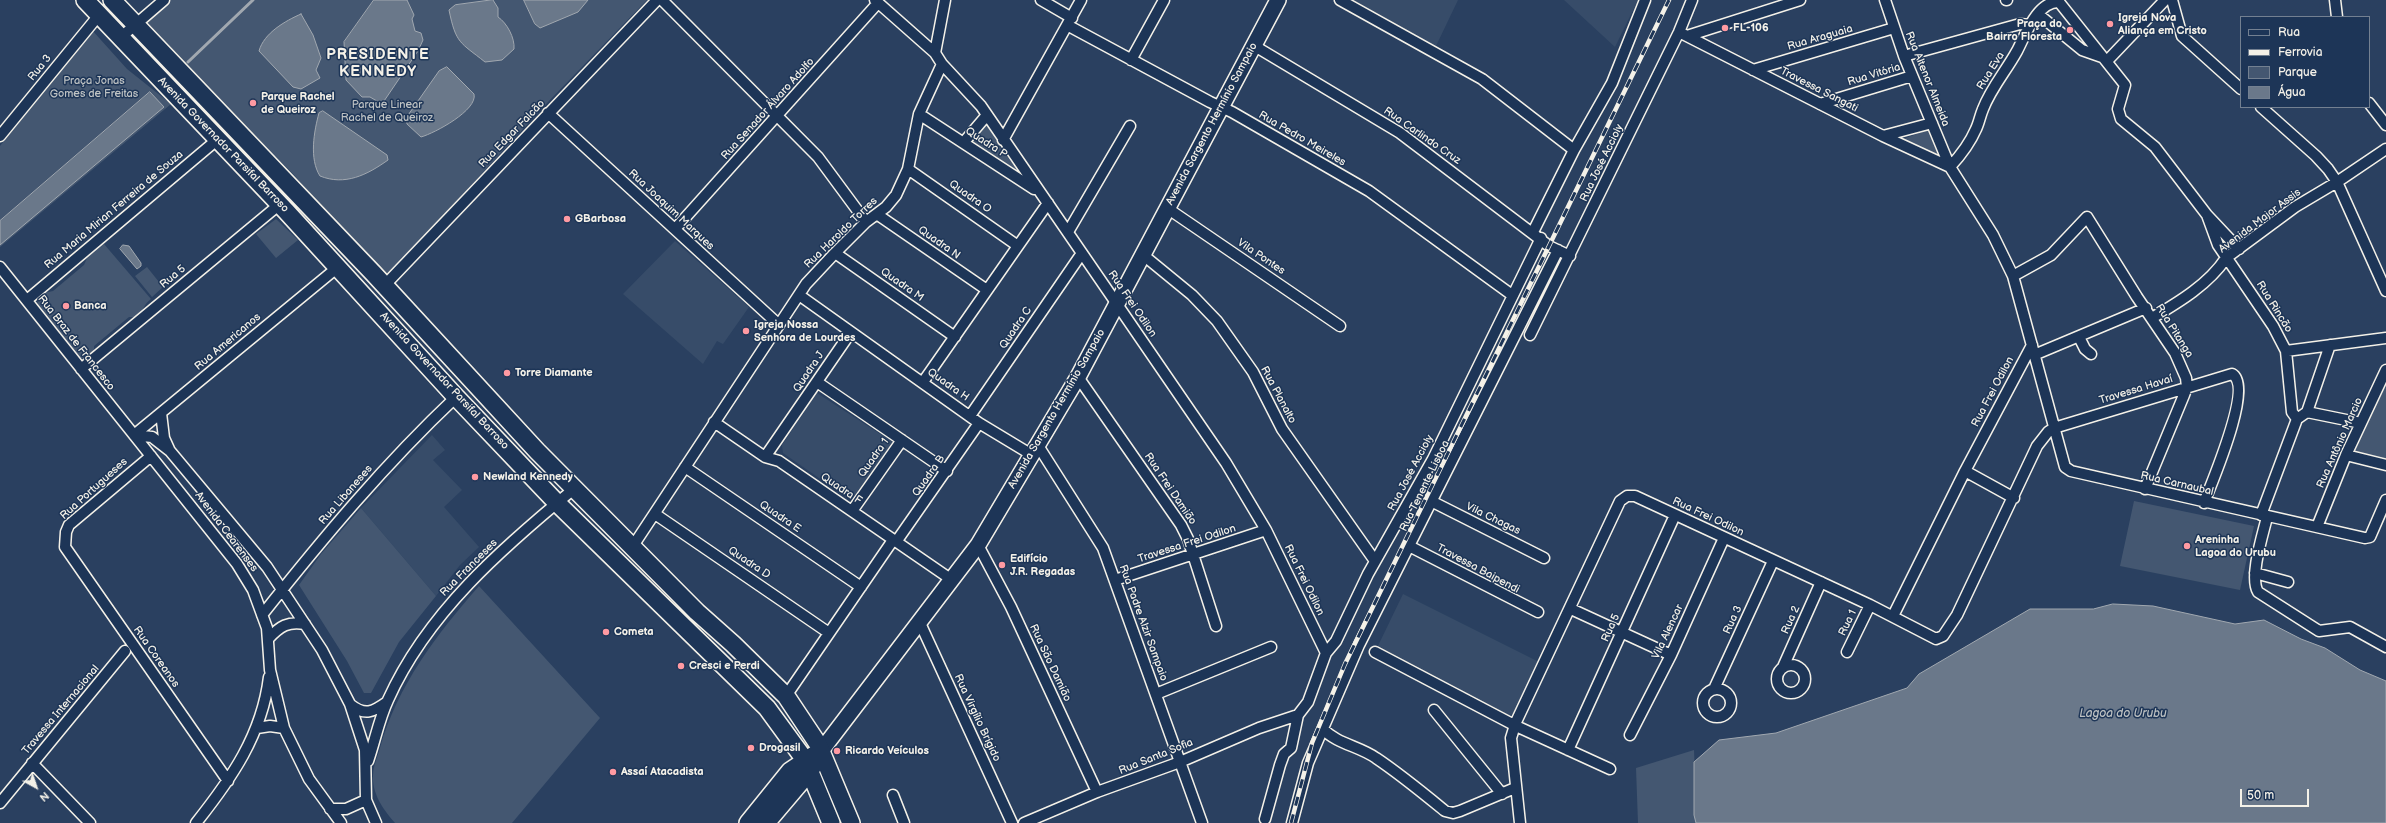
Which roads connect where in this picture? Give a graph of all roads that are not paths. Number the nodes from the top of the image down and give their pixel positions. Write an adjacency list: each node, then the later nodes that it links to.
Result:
1 (85, 0): 23 (main road, Avenida Governador Parsifal Barroso)
2 (112, 0): 26 (main road, Avenida Governador Parsifal Barroso)
3 (164, 0): 26 (street)
4 (657, 0): 44 (street, Rua Edgar Falcão)
5 (662, 0): 47 (street)
6 (945, 0): 32 (street)
7 (1040, 0): 25 (street, Rua Pedro Meireles)
8 (1081, 0): 25 (street)
9 (1164, 0): 35 (street)
10 (1278, 0): 31 (main road, Avenida Sargento Hermínio Sampaio)
11 (1340, 0): 57 (street)
12 (1645, 0): 57 (street, Rua José Accioly)
13 (1692, 0): 29 (street, Rua José Accioly)
14 (1800, 0): 20 (street)
15 (1886, 0): 28 (street, Rua Altenor Almeida)
16 (2165, 0): 34 (street)
17 (2172, 0): 39 (street)
18 (2335, 0): 24 (street)
19 (876, 1): 32 (street, Rua Frei Odilon); 47 (street, Rua Senador Álvaro Adolfo)
20 (1773, 4): 29 (street)
21 (2062, 6): 22 (street, Rua Eva); 34 (street, Rua Rincão)
22 (2038, 14): 27 (street, Rua Eva); 34 (street)
23 (99, 15): 30 (main road, Avenida Governador Parsifal Barroso); 51 (street, Rua 3)
24 (2338, 16)
25 (1070, 22): 35 (street, Rua Pedro Meireles); 54 (street)
26 (135, 25): 30 (street); 82 (main road, Avenida Governador Parsifal Barroso)
27 (2029, 25): 33 (street); 58 (street, Rua Eva)
28 (1894, 28): 33 (street, Rua Altenor Almeida); 37 (street, Rua Araguaia)
29 (1683, 34): 37 (street, Travessa Sangati); 77 (street, Rua José Accioly)
30 (120, 38): 53 (main road, Avenida Governador Parsifal Barroso)
31 (1253, 45): 42 (main road, Avenida Sargento Hermínio Sampaio); 70 (street, Rua Carlindo Cruz)
32 (935, 53): 36 (street, Rua Frei Odilon)
33 (1904, 56): 38 (street, Rua Altenor Almeida)
34 (2104, 59): 66 (street, Rua Rincão)
35 (1130, 60): 42 (street, Rua Pedro Meireles)
36 (942, 64): 45 (street, Rua Haroldo Torres); 46 (street, Rua Frei Odilon)
37 (1753, 70): 40 (street, Travessa Sangati)
38 (1912, 76): 40 (street, Rua Vitória); 48 (street, Rua Altenor Almeida)
39 (2240, 88)
40 (1820, 104): 52 (street, Travessa Sangati)
41 (2370, 104): 49 (street)
42 (1220, 106): 64 (main road, Avenida Sargento Hermínio Sampaio); 85 (street, Rua Pedro Meireles)
43 (2262, 108): 60 (street)
44 (548, 113): 68 (street, Rua Joaquim Marques); 82 (street, Rua Edgar Falcão)
45 (918, 114): 55 (street, Quadra P); 59 (street, Rua Haroldo Torres)
46 (987, 115): 54 (street, Rua Frei Odilon); 55 (street)
47 (779, 116): 67 (street); 68 (street, Rua Senador Álvaro Adolfo)
48 (1932, 123): 52 (street); 58 (street, Rua Altenor Almeida)
49 (2386, 125)
50 (1130, 126): 69 (street)
51 (0, 136)
52 (1883, 136): 58 (street, Travessa Sangati)
53 (218, 139): 63 (main road, Avenida Governador Parsifal Barroso); 87 (street, Rua Maria Mirian Ferreira de Souza)
54 (1003, 140): 61 (street, Rua Frei Odilon)
55 (964, 142): 61 (street, Quadra P)
56 (2386, 149): 60 (street, Avenida Major Assis)
57 (1574, 150): 70 (street, Rua José Accioly)
58 (1950, 167): 81 (street, Rua Altenor Almeida)
59 (908, 169): 65 (street, Rua Haroldo Torres); 71 (street, Quadra O)
60 (2337, 182): 72 (street, Avenida Major Assis); 84 (street)
61 (1039, 192): 62 (street, Rua Frei Odilon)
62 (1048, 203): 69 (street, Rua Frei Odilon); 71 (street)
63 (283, 208): 80 (main road, Avenida Governador Parsifal Barroso); 82 (main road); 102 (street, Rua 5)
64 (1167, 208): 76 (main road, Avenida Sargento Hermínio Sampaio); 92 (street, Vila Pontes)
65 (878, 215): 67 (street, Rua Haroldo Torres); 83 (street, Quadra N)
66 (2207, 215): 72 (street, Rua Rincão); 78 (street, Rua Rincão)
67 (866, 222): 74 (street, Rua Haroldo Torres)
68 (674, 230): 91 (street, Rua Joaquim Marques)
69 (1068, 232): 75 (street, Rua Frei Odilon)
70 (1537, 235): 73 (street, Rua Carlindo Cruz); 85 (street, Rua José Accioly)
71 (1018, 246): 83 (street)
72 (2239, 249): 78 (street, Avenida Major Assis)
73 (1558, 250): 77 (street, Rua Carlindo Cruz); 132 (street, Rua Tenente Lisboa)
74 (835, 253): 86 (street, Rua Haroldo Torres); 95 (street, Quadra M)
75 (1082, 253): 88 (street, Rua Frei Odilon); 111 (street, Quadra C)
76 (1142, 254): 88 (main road, Avenida Sargento Hermínio Sampaio); 149 (street, Rua Planalto)
77 (1570, 256): 94 (street, Rua José Accioly)
78 (2226, 258): 90 (street, Avenida Major Assis); 100 (street, Rua Rincão)
79 (0, 267): 87 (street, Rua Braz de Francesco)
80 (338, 267): 108 (main road, Avenida Governador Parsifal Barroso); 110 (street, Rua Americanos)
81 (2013, 276): 89 (street, Rua Pitanga); 99 (street, Rua Carnaubal)
82 (384, 285): 128 (main road, Avenida Governador Parsifal Barroso)
83 (987, 290): 95 (street)
84 (2386, 290)
85 (1512, 295): 149 (street, Rua José Accioly)
86 (799, 296): 91 (street, Rua Haroldo Torres); 93 (street)
87 (27, 300): 102 (street, Rua Braz de Francesco)
88 (1117, 302): 104 (main road, Avenida Sargento Hermínio Sampaio); 140 (street, Rua Frei Odilon)
89 (2146, 308): 90 (street, Rua Pitanga); 96 (street)
90 (2152, 318): 107 (street, Rua Pitanga)
91 (778, 324): 113 (street, Rua Haroldo Torres)
92 (1340, 326)
93 (851, 332): 105 (street, Quadra J); 106 (street, Quadra H)
94 (1530, 335)
95 (955, 337): 106 (street)
96 (2080, 337): 99 (street); 101 (street)
97 (2386, 338): 98 (street)
98 (2330, 345): 100 (street); 109 (street)
99 (2033, 350): 116 (street, Rua Carnaubal); 127 (street, Rua Frei Odilon)
100 (2286, 351): 112 (street, Rua Rincão)
101 (2091, 354)
102 (81, 369): 117 (street, Rua Braz de Francesco)
103 (2386, 370): 115 (street, Rua Antônio Marcio)
104 (1078, 377): 119 (main road, Avenida Sargento Hermínio Sampaio); 147 (street, Rua Frei Damião)
105 (817, 382): 118 (street); 123 (street, Quadra J)
106 (923, 382): 111 (street, Quadra H)
107 (2187, 387): 116 (street, Travessa Havaí); 129 (street); 134 (street, Travessa Havaí)
108 (456, 397): 133 (main road, Avenida Governador Parsifal Barroso); 157 (street, Rua Libaneses)
109 (2306, 412): 112 (street); 115 (street)
110 (161, 413): 117 (street, Rua Americanos); 120 (street, Avenida Cearenses)
111 (970, 416): 114 (street, Quadra H)
112 (2297, 419): 138 (street)
113 (714, 422): 123 (street, Quadra F); 125 (street, Rua Haroldo Torres)
114 (980, 423): 119 (street, Quadra H); 126 (street, Quadra B)
115 (2361, 423): 121 (street, Rua Antônio Marcio)
116 (2054, 428): 129 (street, Rua Carnaubal); 130 (street, Rua Frei Odilon)
117 (134, 435): 120 (street, Avenida Cearenses); 122 (street, Avenida Cearenses)
118 (902, 440): 126 (street); 135 (street, Quadra 1)
119 (1035, 450): 143 (main road, Avenida Sargento Hermínio Sampaio); 153 (street, Rua Padre Alzir Sampaio)
120 (170, 451): 157 (street, Avenida Cearenses)
121 (2346, 455): 124 (street); 139 (street, Rua Antônio Marcio)
122 (151, 456): 146 (street, Rua Portugueses); 161 (street, Avenida Cearenses)
123 (765, 457): 135 (street, Quadra F)
124 (2386, 465)
125 (685, 467): 136 (street, Rua Haroldo Torres); 156 (street, Quadra E)
126 (947, 471): 142 (street, Quadra B)
127 (1965, 471): 130 (street); 162 (street, Rua Frei Odilon)
128 (575, 488): 133 (street, Rua Franceses); 144 (main road, Avenida Governador Parsifal Barroso)
129 (2145, 489): 134 (street, Rua Carnaubal)
130 (2014, 498): 162 (street, Rua Frei Odilon)
131 (2386, 500): 139 (street, Rua Carnaubal)
132 (1430, 501): 145 (street, Rua Tenente Lisboa); 148 (street, Vila Chagas)
133 (557, 503): 181 (street, Rua Franceses); 195 (main road, Avenida Governador Parsifal Barroso)
134 (2204, 503): 138 (street, Rua Carnaubal)
135 (852, 510): 142 (street, Quadra F)
136 (655, 514): 144 (street, Rua Haroldo Torres); 167 (street, Quadra D)
137 (1675, 515): 141 (street, Rua Frei Odilon); 159 (street, Rua Frei Odilon); 166 (street, Rua 5)
138 (2264, 516): 139 (street, Rua Carnaubal); 151 (street)
139 (2317, 527)
140 (1266, 530): 147 (street, Travessa Frei Odilon); 174 (street, Rua Frei Odilon)
141 (1724, 538): 150 (street, Rua Frei Odilon); 175 (street, Vila Alencar)
142 (895, 541): 152 (street, Quadra F); 156 (street)
143 (978, 545): 152 (main road, Avenida Sargento Hermínio Sampaio); 199 (street, Rua São Damião)
144 (633, 546): 180 (main road, Avenida Governador Parsifal Barroso)
145 (1408, 546): 160 (street, Travessa Baipendi); 188 (street, Rua Tenente Lisboa)
146 (65, 547): 197 (street, Rua Coreanos)
147 (1193, 555): 153 (street, Travessa Frei Odilon); 165 (street, Rua Frei Damião)
148 (1544, 558)
149 (1375, 561): 174 (street, Rua José Accioly)
150 (1773, 561): 154 (street, Rua Frei Odilon); 178 (street, Rua 3)
151 (2255, 573): 155 (street); 170 (street)
152 (952, 580): 164 (main road, Avenida Sargento Hermínio Sampaio)
153 (1115, 580): 179 (street, Rua Padre Alzir Sampaio)
154 (1821, 582): 158 (street, Rua Frei Odilon); 176 (street, Rua 2)
155 (2288, 582)
156 (861, 587): 167 (street)
157 (283, 589): 161 (street, Rua Libaneses); 163 (street, Avenida Cearenses)
158 (1870, 605): 162 (street, Rua Frei Odilon); 173 (street, Rua 1)
159 (1571, 609): 166 (street); 185 (street, Rua Frei Odilon)
160 (1538, 612)
161 (262, 615): 168 (street, Avenida Cearenses)
162 (1893, 616)
163 (305, 624): 168 (street); 182 (street, Avenida Cearenses)
164 (920, 624): 191 (main road, Avenida Sargento Hermínio Sampaio); 216 (street, Rua Virgílio Brígido)
165 (1216, 626)
166 (1623, 632): 175 (street); 190 (street, Rua 5)
167 (829, 633): 180 (street)
168 (268, 639): 177 (street, Avenida Cearenses)
169 (1271, 647): 179 (street)
170 (2386, 648)
171 (125, 651): 193 (street, Travessa Internacional)
172 (1375, 652): 185 (street)
173 (1848, 652)
174 (1326, 653): 184 (street, Rua José Accioly)
175 (1671, 655): 189 (street, Vila Alencar)
176 (1783, 667)
177 (270, 670): 186 (street); 187 (street, Avenida Cearenses)
178 (1714, 689)
179 (1156, 694): 192 (street, Rua Padre Alzir Sampaio)
180 (786, 696): 191 (main road, Avenida Governador Parsifal Barroso)
181 (387, 702): 182 (street); 194 (street, Rua Franceses)
182 (350, 704): 194 (street, Avenida Cearenses)
183 (1434, 710): 200 (street)
184 (1298, 715): 192 (street, Rua Santa Sofia); 206 (street)
185 (1516, 726): 190 (street); 198 (street, Rua Frei Odilon)
186 (257, 728): 187 (street); 197 (street)
187 (284, 728): 204 (street, Avenida Cearenses)
188 (1320, 735): 200 (street); 219 (street, Rua Tenente Lisboa)
189 (1630, 735)
190 (1568, 750): 196 (street)
191 (821, 751): 195 (main road, Avenida Sargento Hermínio Sampaio); 214 (main road, Avenida Governador Parsifal Barroso)
192 (1180, 762): 199 (street, Rua Santa Sofia); 218 (street, Rua Padre Alzir Sampaio)
193 (32, 763): 203 (street, Travessa Internacional); 208 (street)
194 (366, 764): 202 (street, Avenida Cearenses)
195 (807, 765): 205 (main road, Avenida Governador Parsifal Barroso); 211 (main road, Avenida Sargento Hermínio Sampaio); 212 (main road, Avenida Sargento Hermínio Sampaio)
196 (1610, 769)
197 (228, 782): 209 (street)
198 (1515, 788): 200 (street); 220 (street, Rua Frei Odilon)
199 (1097, 792): 217 (street, Rua Santa Sofia)
200 (1502, 794)
201 (893, 795): 215 (street)
202 (366, 800): 204 (street); 207 (street, Avenida Cearenses)
203 (0, 803)
204 (330, 809): 210 (street, Avenida Cearenses)
205 (828, 816): 213 (main road)
206 (1265, 819)
207 (374, 821)
208 (90, 823)
209 (196, 823)
210 (341, 823)
211 (748, 823)
212 (766, 823)
213 (772, 823)
214 (852, 823)
215 (904, 823)
216 (1012, 823)
217 (1024, 823)
218 (1202, 823)
219 (1292, 823)
220 (1520, 823)

